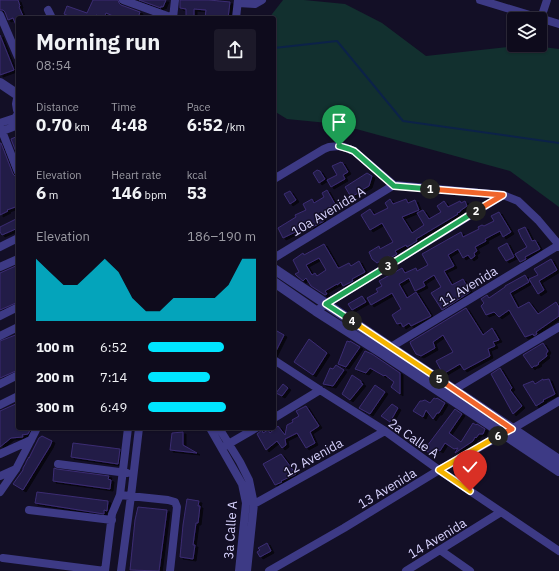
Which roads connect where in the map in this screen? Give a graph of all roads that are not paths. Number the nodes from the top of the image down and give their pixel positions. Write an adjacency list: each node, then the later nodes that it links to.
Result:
1 (123, 0): 12 (street)
2 (175, 0): 13 (street)
3 (262, 0): 6 (street)
4 (480, 0): 8 (street)
5 (547, 0): 9 (street)
6 (238, 2): 14 (street)
7 (48, 10): 11 (street)
8 (521, 12)
9 (543, 12)
10 (0, 16): 17 (street)
11 (51, 16)
12 (167, 16)
13 (173, 16)
14 (236, 16)
15 (547, 20): 16 (street)
16 (559, 24)
17 (16, 52)
18 (0, 83): 19 (street)
19 (16, 94)
20 (16, 117): 22 (street)
21 (16, 125): 22 (street)
22 (0, 128): 23 (street)
23 (16, 167)
24 (276, 178): 25 (street)
25 (394, 186): 26 (street); 30 (street, 10a Avenida A)
26 (503, 195): 28 (street); 35 (street)
27 (16, 239): 29 (street)
28 (559, 246): 42 (street, 11 Avenida)
29 (0, 247)
30 (276, 257)
31 (16, 259): 32 (street)
32 (0, 267)
33 (276, 270): 35 (street)
34 (276, 283): 37 (street)
35 (326, 304): 37 (street); 42 (street)
36 (16, 308): 38 (street)
37 (316, 311): 59 (street)
38 (0, 316)
39 (559, 327): 46 (street)
40 (16, 329): 41 (street)
41 (0, 336)
42 (391, 347): 46 (street)
43 (276, 361): 47 (street, 2a Calle A)
44 (16, 377): 45 (street)
45 (0, 384)
46 (454, 389): 59 (street)
47 (320, 390): 51 (street); 58 (street, 2a Calle A)
48 (16, 397): 50 (street)
49 (559, 401): 59 (street, 13 Avenida)
50 (0, 405)
51 (276, 417)
52 (35, 430): 60 (street)
53 (128, 430): 68 (street)
54 (139, 430): 70 (street)
55 (211, 430): 62 (street, 3a Calle A)
56 (220, 430): 61 (street, 3a Calle A)
57 (253, 430): 61 (street)
58 (384, 431): 67 (street, 2a Calle A); 75 (street, 12 Avenida)
59 (508, 431): 64 (street); 67 (street, 13 Avenida); 69 (street)
60 (31, 440): 63 (street); 66 (street)
61 (229, 444): 62 (street); 75 (street, 3a Calle A)
62 (221, 449): 85 (street, 3a Calle A)
63 (0, 454)
64 (559, 460)
65 (58, 464): 68 (street)
66 (16, 469): 71 (street); 72 (street)
67 (439, 470): 77 (street, 2a Calle A); 87 (street, 13 Avenida)
68 (123, 472): 70 (street); 73 (street)
69 (559, 472)
70 (134, 473): 74 (street)
71 (0, 476)
72 (0, 492)
73 (120, 495): 74 (street); 78 (street)
74 (131, 496): 83 (street); 84 (street)
75 (254, 504): 86 (street, 3a Calle A)
76 (29, 510): 78 (street)
77 (501, 512): 79 (street, 14 Avenida); 80 (street, 2a Calle A)
78 (112, 520): 82 (street)
79 (440, 550): 88 (street, 14 Avenida); 89 (street)
80 (559, 551)
81 (3, 558): 82 (street)
82 (105, 571)
83 (121, 571)
84 (170, 571)
85 (239, 571)
86 (247, 571)
87 (269, 571)
88 (406, 571)
89 (470, 571)

